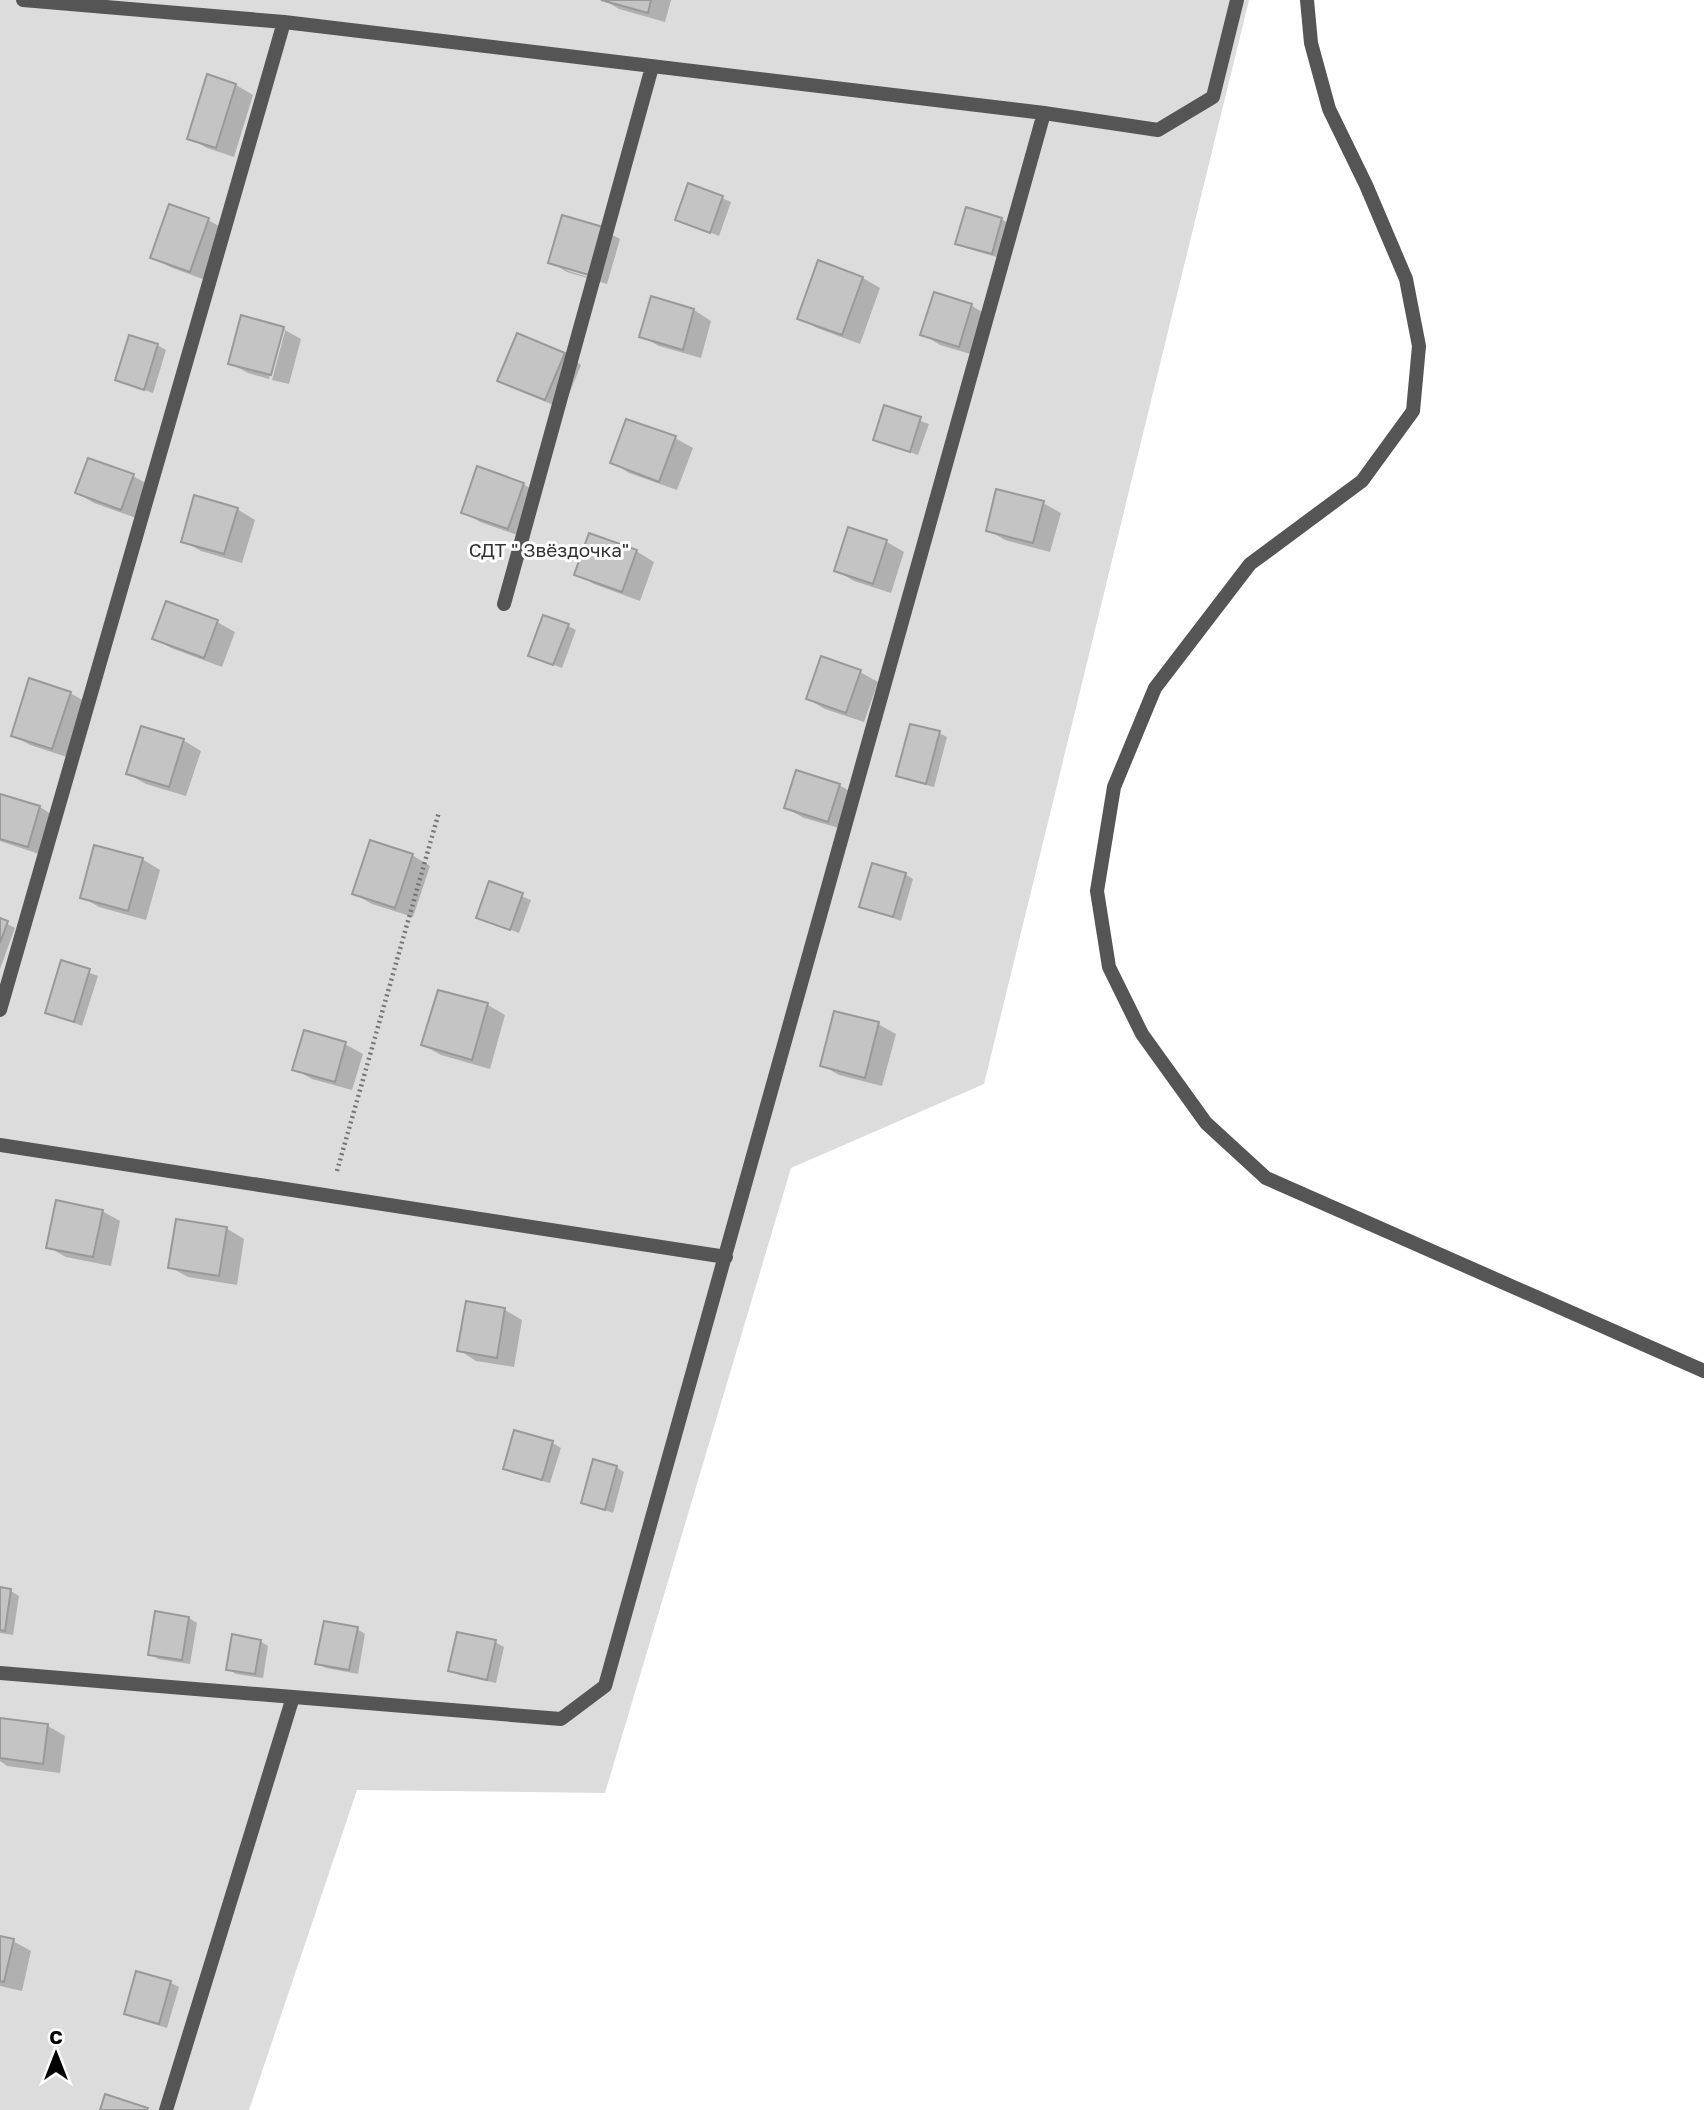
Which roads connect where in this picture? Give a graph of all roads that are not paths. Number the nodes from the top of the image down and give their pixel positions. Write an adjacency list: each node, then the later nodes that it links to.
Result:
1 (23, 0): 4 (lane)
2 (1237, 0): 6 (lane)
3 (1307, 0): 11 (lane)
4 (284, 22): 5 (lane); 8 (lane)
5 (652, 67): 6 (lane); 7 (lane)
6 (1044, 113): 10 (lane)
7 (504, 604)
8 (0, 1010)
9 (0, 1145): 10 (lane)
10 (726, 1257): 13 (lane)
11 (1704, 1371)
12 (0, 1673): 13 (lane)
13 (293, 1697): 14 (lane)
14 (166, 2110)

